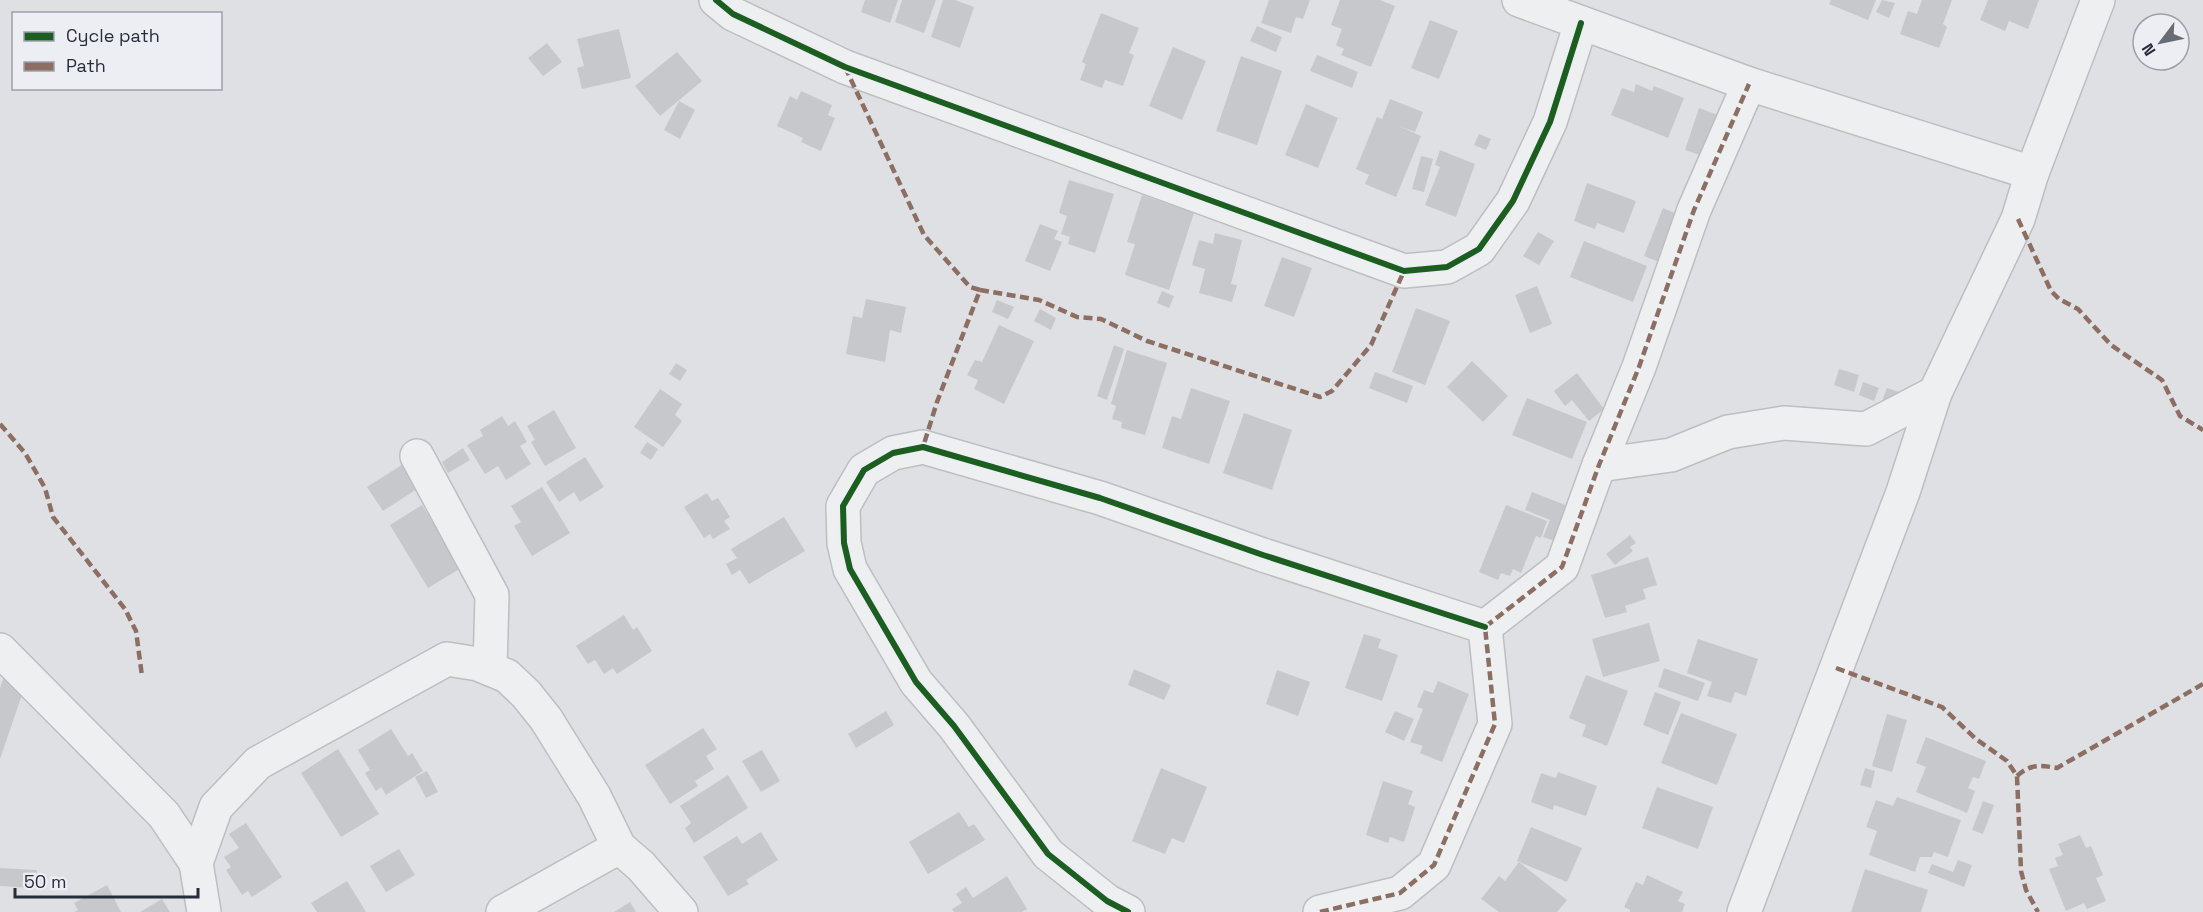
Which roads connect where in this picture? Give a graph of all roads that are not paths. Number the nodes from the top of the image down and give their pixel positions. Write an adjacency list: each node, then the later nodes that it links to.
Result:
1 (716, 0): 4 (street)
2 (1519, 0): 4 (street)
3 (2098, 0): 6 (street)
4 (1581, 23): 5 (street)
5 (1749, 84): 6 (street); 9 (street)
6 (2032, 173): 7 (street)
7 (1935, 393): 9 (street); 20 (street)
8 (417, 456): 12 (street)
9 (1599, 465): 10 (street)
10 (1485, 627): 18 (street); 19 (street)
11 (0, 650): 14 (street)
12 (490, 669): 13 (street); 14 (street)
13 (619, 848): 16 (street); 17 (street)
14 (196, 863): 15 (street)
15 (204, 912)
16 (503, 912)
17 (681, 912)
18 (1128, 912)
19 (1320, 912)
20 (1744, 912)

